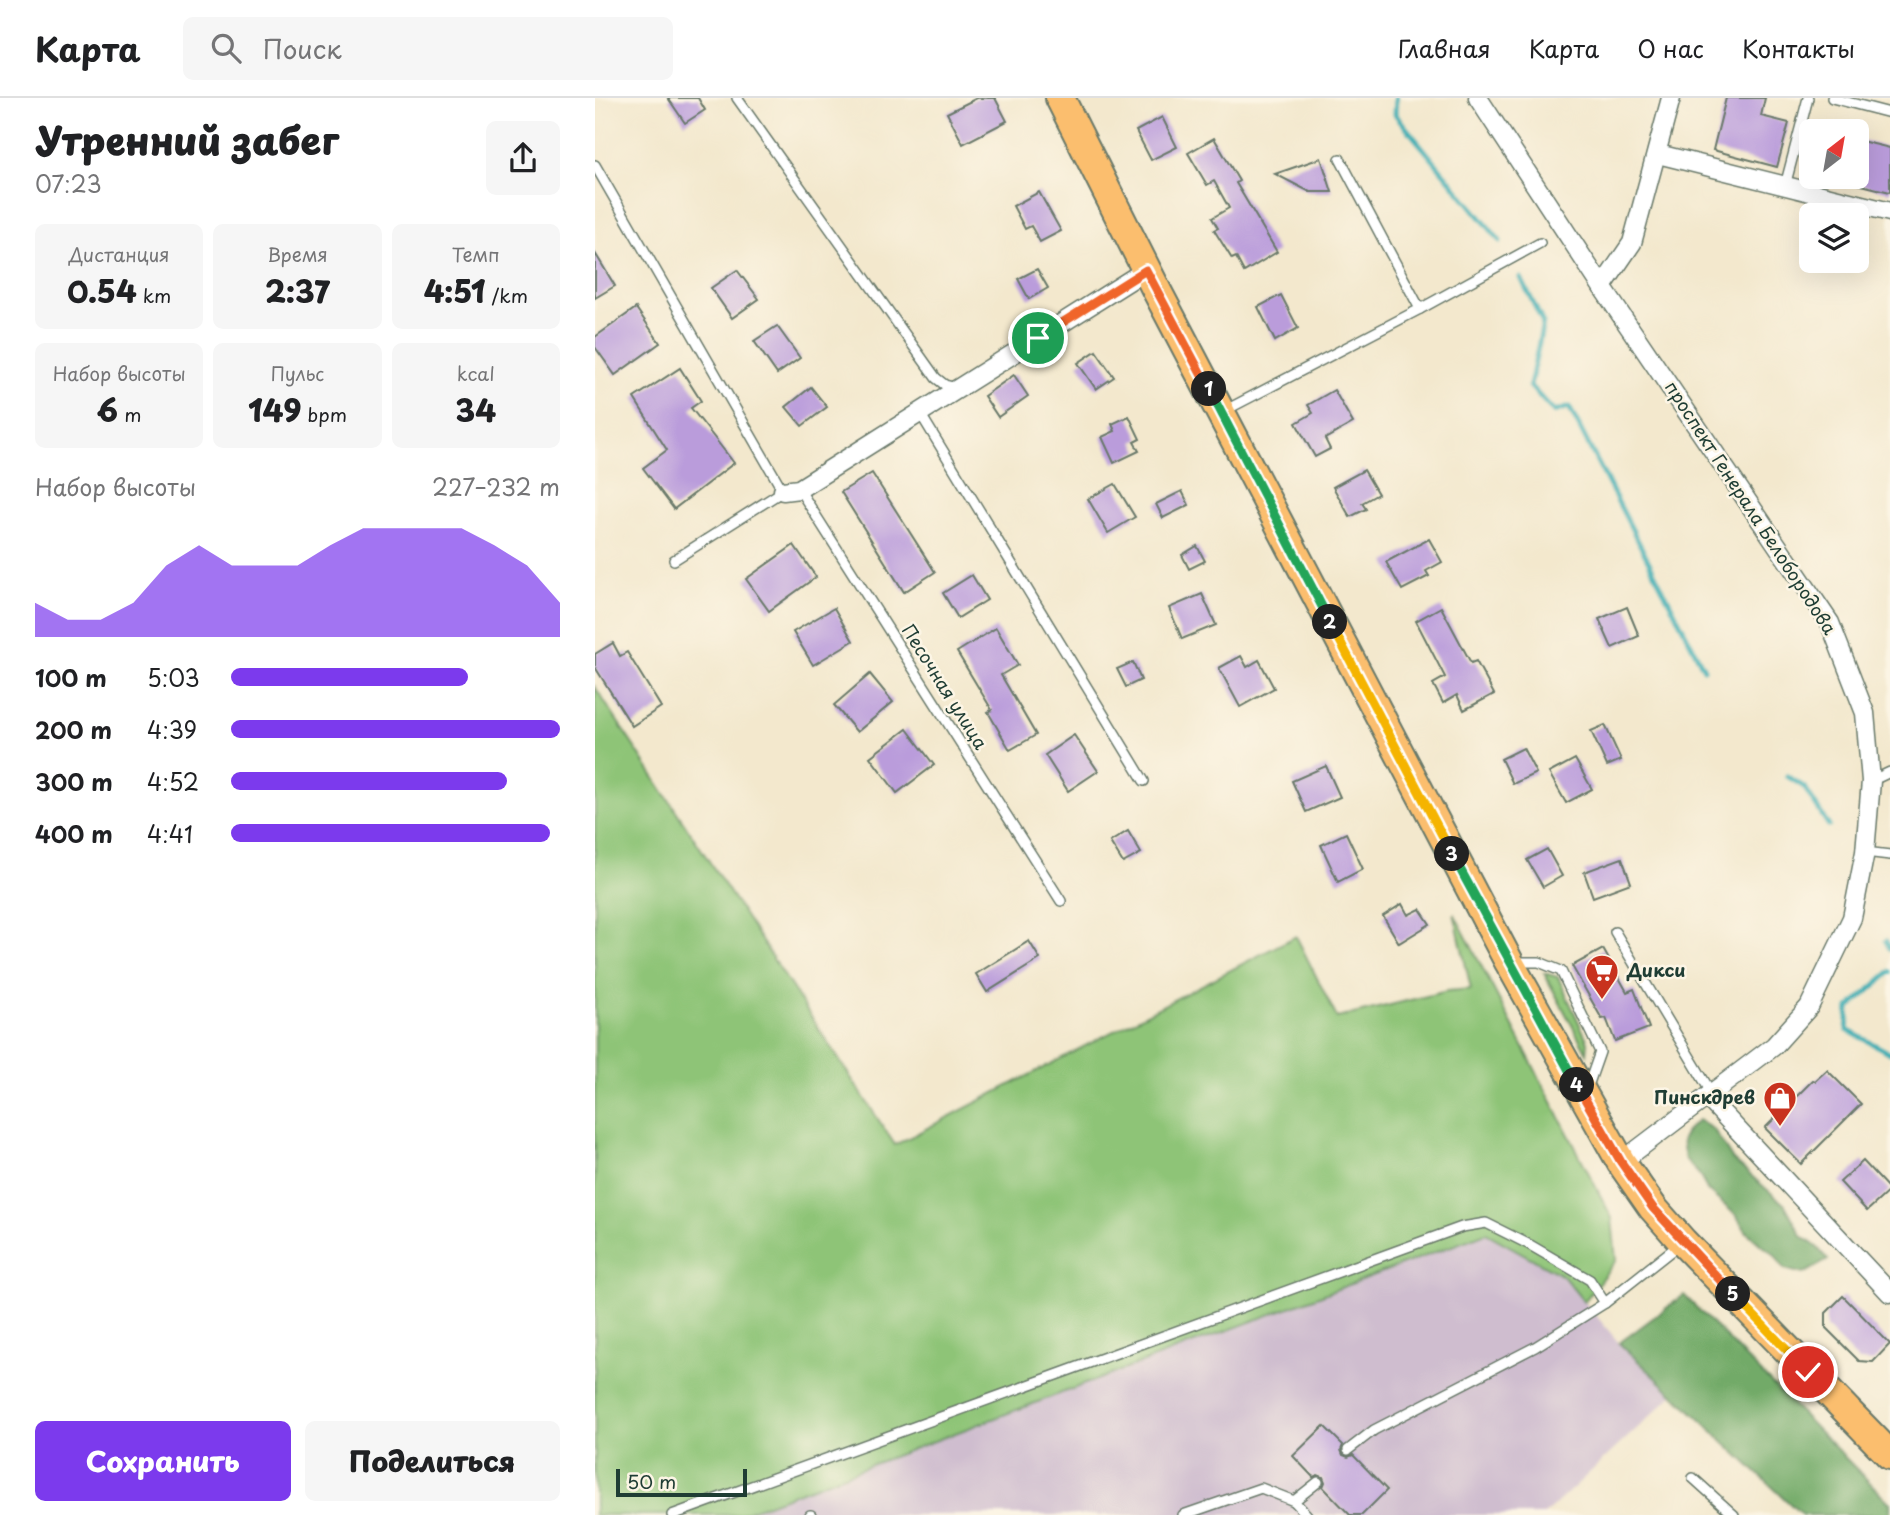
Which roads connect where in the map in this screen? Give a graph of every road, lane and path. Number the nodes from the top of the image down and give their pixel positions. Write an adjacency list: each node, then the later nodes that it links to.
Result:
1 (737, 98): 17 (lane)
2 (1060, 98): 14 (main road)
3 (1478, 98): 15 (street, проспект Генерала Белобородова)
4 (1671, 98): 8 (street)
5 (1808, 98): 11 (lane)
6 (1832, 98): 7 (lane)
7 (1890, 113)
8 (1658, 154): 11 (street); 15 (street)
9 (1341, 159): 16 (lane)
10 (595, 166): 20 (lane, Песочная улица)
11 (1785, 186): 12 (street)
12 (1890, 212)
13 (1540, 243): 16 (lane)
14 (1146, 270): 17 (street); 18 (main road)
15 (1602, 287): 24 (street, проспект Генерала Белобородова)
16 (1420, 309): 18 (lane)
17 (957, 388): 19 (street)
18 (1221, 412): 29 (main road)
19 (920, 413): 20 (street); 23 (lane)
20 (791, 490): 21 (lane); 27 (lane, Песочная улица)
21 (674, 560)
22 (1890, 772): 24 (lane)
23 (1144, 781)
24 (1871, 781): 25 (street, проспект Генерала Белобородова)
25 (1865, 852): 26 (lane); 30 (street, проспект Генерала Белобородова)
26 (1890, 855)
27 (1061, 901)
28 (1615, 932): 30 (lane)
29 (1509, 962): 31 (main road); 31 (lane)
30 (1709, 1095): 32 (street, проспект Генерала Белобородова); 34 (street)
31 (1584, 1097): 32 (main road)
32 (1621, 1162): 33 (main road)
33 (1683, 1242): 35 (lane); 37 (main road)
34 (1890, 1293)
35 (1605, 1303): 36 (lane); 41 (lane)
36 (1348, 1450)
37 (1890, 1455)
38 (1693, 1478): 44 (lane)
39 (1318, 1482): 40 (lane)
40 (1294, 1501): 42 (lane); 43 (lane)
41 (672, 1515)
42 (1183, 1515)
43 (1306, 1515)
44 (1734, 1515)

